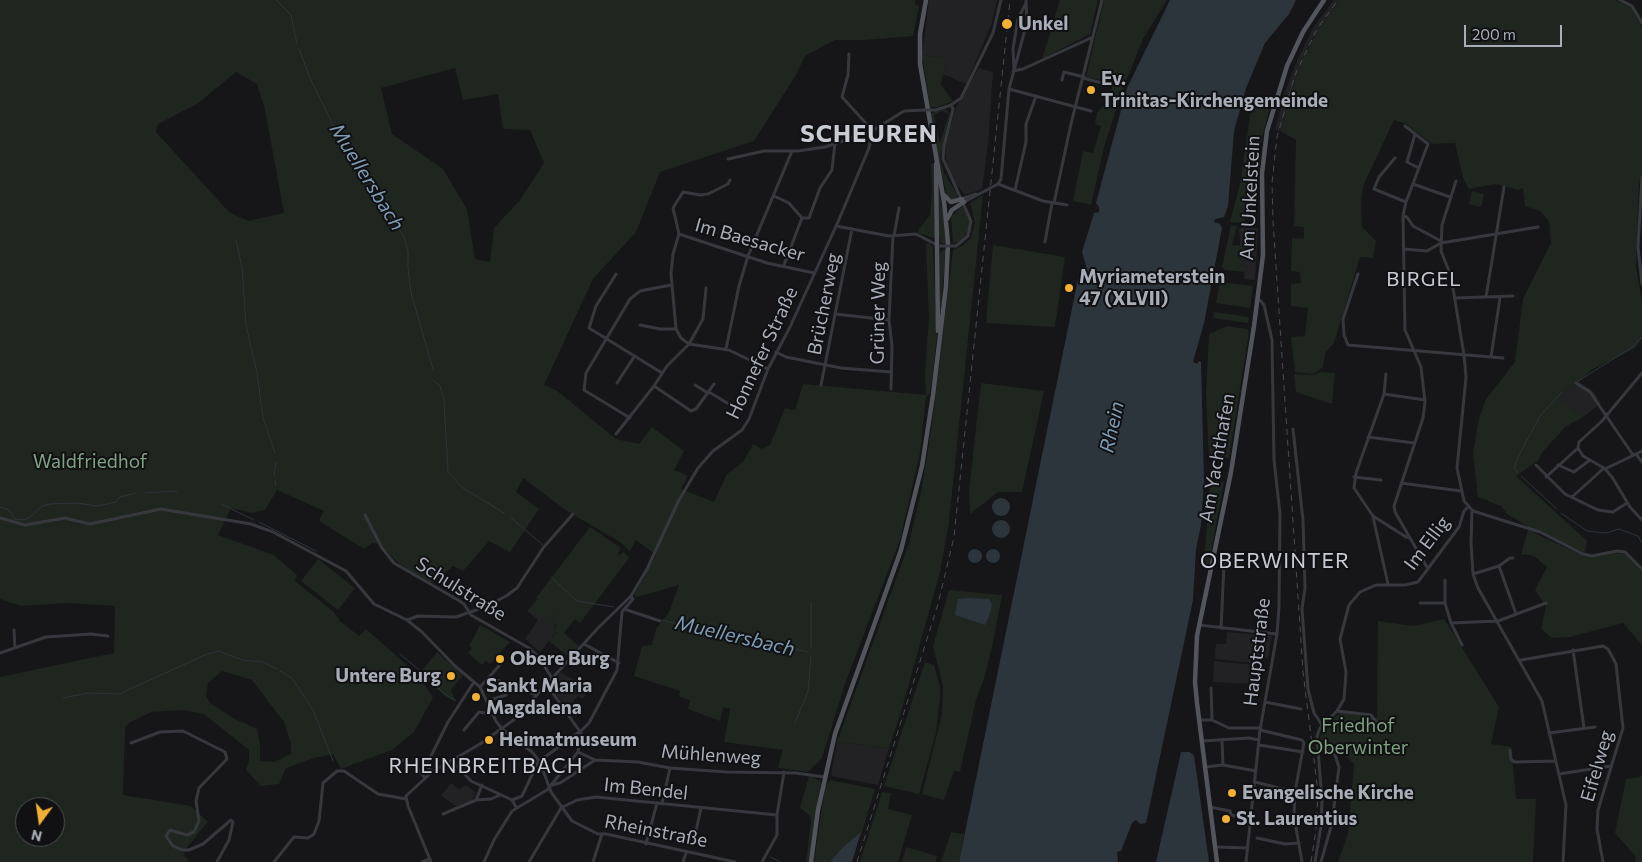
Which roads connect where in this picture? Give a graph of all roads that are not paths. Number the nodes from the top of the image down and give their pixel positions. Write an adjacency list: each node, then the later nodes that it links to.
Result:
1 (926, 0): 27 (main road)
2 (1001, 0): 17 (street)
3 (1102, 0): 9 (street)
4 (1328, 0): 7 (main road)
5 (1620, 0): 8 (street)
6 (1026, 1): 11 (street); 11 (street)
7 (1322, 2): 67 (main road, Am Unkelstein)
8 (1642, 23)
9 (1093, 37): 11 (street); 12 (street)
10 (849, 54): 21 (street)
11 (1014, 70): 15 (street)
12 (1084, 77): 13 (street); 14 (street); 18 (street)
13 (1062, 80)
14 (1102, 83)
15 (1009, 88): 16 (street); 32 (street)
16 (1036, 96): 18 (street); 35 (street)
17 (951, 105): 21 (street, bridge); 39 (street)
18 (1076, 106): 19 (street); 41 (street)
19 (1091, 111)
20 (1405, 126): 22 (street)
21 (872, 131): 23 (street); 47 (street, Honnefer Straße)
22 (1415, 134): 28 (street); 28 (street)
23 (835, 143): 24 (street); 45 (street)
24 (792, 151): 26 (street); 37 (street)
25 (1395, 158): 40 (street)
26 (728, 159)
27 (937, 159): 36 (main road); 55 (main road)
28 (1419, 168): 33 (street)
29 (1642, 177): 62 (street)
30 (730, 180): 50 (street)
31 (1456, 180): 38 (street)
32 (998, 184): 35 (street); 39 (street)
33 (1413, 184): 38 (street); 40 (street)
34 (1504, 186): 51 (street)
35 (1015, 190): 41 (street)
36 (943, 194): 39 (main road); 46 (main road)
37 (774, 196): 45 (street); 57 (street)
38 (1450, 198): 54 (street)
39 (963, 200): 46 (main road); 55 (street, bridge)
40 (1406, 202): 44 (street)
41 (1053, 203): 42 (street); 53 (street)
42 (1067, 205)
43 (899, 208): 52 (street, Grüner Weg)
44 (1403, 216): 54 (street); 56 (street)
45 (802, 218): 58 (street)
46 (947, 220): 74 (main road)
47 (836, 226): 49 (street); 59 (street, Honnefer Straße)
48 (1538, 227): 51 (street)
49 (852, 229): 52 (street); 70 (street, Brücherweg)
50 (678, 234): 57 (street, Im Baesacker); 63 (street)
51 (1497, 234): 54 (street); 66 (street)
52 (893, 236): 55 (street); 71 (street, Grüner Weg)
53 (1046, 242)
54 (1441, 242): 56 (street); 68 (street)
55 (938, 245): 74 (main road)
56 (1404, 249): 79 (street)
57 (748, 256): 58 (street, Im Baesacker); 77 (street)
58 (784, 265): 59 (street, Im Baesacker)
59 (814, 273): 78 (street, Honnefer Straße)
60 (616, 274): 75 (street)
61 (1358, 274): 79 (street)
62 (1642, 284)
63 (671, 285): 73 (street); 75 (street)
64 (706, 288): 76 (street)
65 (1513, 296): 69 (street)
66 (1486, 297): 68 (street); 69 (street)
67 (1258, 298): 131 (main road, Am Yachthafen); 152 (street, Hauptstraße)
68 (1455, 298): 80 (street)
69 (1500, 298): 82 (street)
70 (836, 314): 71 (street); 84 (street, Brücherweg)
71 (889, 320): 86 (street, Grüner Weg)
72 (640, 325): 73 (street)
73 (676, 329): 76 (street)
74 (940, 338): 208 (main road)
75 (605, 340): 81 (street); 102 (street)
76 (689, 344): 77 (street); 87 (street)
77 (726, 349): 85 (street)
78 (776, 352): 84 (street); 85 (street, Honnefer Straße)
79 (1414, 352): 80 (street); 99 (street)
80 (1464, 355): 82 (street); 119 (street)
81 (634, 357): 87 (street); 91 (street)
82 (1491, 358): 83 (street)
83 (1503, 358)
84 (826, 364): 86 (street); 94 (street, Brücherweg)
85 (768, 368): 138 (street, Honnefer Straße)
86 (891, 372): 96 (street, Grüner Weg)
87 (662, 373): 95 (street)
88 (1642, 373): 101 (street)
89 (1386, 374): 98 (street)
90 (1576, 383): 101 (street)
91 (617, 384)
92 (695, 384): 97 (street)
93 (714, 384): 97 (street)
94 (821, 385)
95 (654, 386): 97 (street); 102 (street)
96 (891, 389)
97 (709, 392): 100 (street)
98 (1384, 394): 99 (street); 105 (street)
99 (1425, 400): 106 (street)
100 (737, 409)
101 (1607, 415): 107 (street); 109 (street)
102 (630, 418): 104 (street)
103 (1293, 429): 177 (street)
104 (616, 434)
105 (1368, 437): 106 (street); 116 (street)
106 (1414, 443): 118 (street)
107 (1578, 448): 110 (street); 113 (street)
108 (1642, 451): 109 (street)
109 (1635, 454): 111 (street); 114 (street)
110 (1590, 460): 113 (street); 114 (street)
111 (1642, 462)
112 (1536, 464): 115 (street)
113 (1558, 464): 115 (street)
114 (1604, 468): 120 (street); 121 (street)
115 (1546, 476): 120 (street)
116 (1354, 477): 117 (street); 126 (street)
117 (1381, 480)
118 (1401, 483): 119 (street); 129 (street)
119 (1461, 491): 122 (street)
120 (1572, 497): 121 (street)
121 (1627, 503): 128 (street)
122 (1467, 508): 123 (street, Im Ellig); 134 (street, Im Ellig)
123 (1472, 511): 133 (street, Im Ellig); 135 (street)
124 (573, 514): 143 (street)
125 (365, 515): 143 (street, Schulstraße)
126 (1373, 516): 129 (street); 137 (street)
127 (0, 518): 145 (street)
128 (1642, 520)
129 (1409, 537): 134 (street)
130 (1514, 558): 132 (street)
131 (1213, 561): 149 (main road, Am Yachthafen); 150 (street)
132 (1499, 566): 135 (street); 144 (street)
133 (1642, 568)
134 (1428, 569): 137 (street, Im Ellig)
135 (1473, 574): 147 (street)
136 (1445, 580): 140 (street)
137 (1388, 584): 173 (street, Im Ellig)
138 (631, 596): 142 (street); 154 (street)
139 (1420, 603): 140 (street)
140 (1445, 603): 148 (street)
141 (1546, 603): 144 (street)
142 (624, 609): 146 (street); 160 (street)
143 (468, 611): 145 (street); 163 (street, Schulstraße)
144 (1516, 614): 147 (street)
145 (407, 620): 164 (street)
146 (660, 620)
147 (1498, 621): 148 (street); 159 (street)
148 (1451, 623): 155 (street)
149 (1199, 625): 150 (street); 175 (main road, Am Yachthafen)
150 (1221, 628): 152 (street)
151 (14, 630): 156 (street)
152 (1277, 634): 171 (street, Hauptstraße)
153 (108, 636): 156 (street)
154 (584, 644): 160 (street); 163 (street)
155 (1462, 645)
156 (15, 648): 158 (street)
157 (1573, 650): 159 (street, Eifelweg); 180 (street); 200 (street, Eifelweg)
158 (0, 652)
159 (1521, 660): 185 (street)
160 (619, 663): 184 (street)
161 (499, 666): 162 (street)
162 (491, 676): 166 (street); 169 (street)
163 (552, 678): 165 (street)
164 (474, 682): 166 (street); 204 (street)
165 (546, 685): 169 (street); 184 (street)
166 (480, 687): 170 (street, Rheinstraße)
167 (1211, 688): 176 (street)
168 (506, 695): 170 (street)
169 (536, 695): 181 (street)
170 (487, 701): 174 (street, Rheinstraße)
171 (1265, 702): 172 (street); 182 (street, Hauptstraße)
172 (1301, 709)
173 (1337, 711): 177 (street); 178 (street)
174 (492, 714): 181 (street, Rheinstraße); 183 (street)
175 (1199, 720): 176 (street); 187 (main road, Am Yachthafen)
176 (1212, 720): 182 (street)
177 (1322, 725): 190 (street)
178 (1380, 727)
179 (1595, 727): 180 (street)
180 (1584, 728): 185 (street)
181 (502, 729): 195 (street); 198 (street, Rheinstraße)
182 (1260, 729): 189 (street, Hauptstraße); 193 (street)
183 (464, 730)
184 (580, 732): 192 (street); 198 (street)
185 (1550, 733): 197 (street)
186 (1222, 740): 187 (street); 189 (street); 199 (street)
187 (1201, 741): 201 (main road, Am Yachthafen)
188 (132, 743): 235 (street)
189 (1259, 743): 193 (street); 203 (street, Hauptstraße)
190 (1318, 749): 248 (street); 249 (street)
191 (1510, 750): 197 (street)
192 (578, 752): 196 (street, Mühlenweg); 211 (street)
193 (1303, 752): 212 (street)
194 (398, 758): 207 (street)
195 (451, 760): 204 (street); 210 (street)
196 (595, 760): 202 (street, Mühlenweg); 211 (street)
197 (1556, 761): 206 (street)
198 (540, 762): 211 (street, Rheinstraße); 216 (street)
199 (1223, 765): 201 (street); 203 (street)
200 (1612, 766): 206 (street); 251 (street, Eifelweg)
201 (1205, 767): 219 (main road, Am Yachthafen)
202 (670, 768): 205 (street, Mühlenweg); 217 (street)
203 (1256, 771): 209 (street, Hauptstraße)
204 (432, 772): 207 (street)
205 (784, 772): 208 (street, Mühlenweg); 223 (street)
206 (1559, 774): 250 (street)
207 (425, 778): 214 (street)
208 (824, 778): 244 (main road)
209 (1255, 782): 212 (street); 224 (street, Hauptstraße)
210 (482, 785): 213 (street); 215 (street)
211 (550, 786): 218 (street); 220 (street, Rheinstraße)
212 (1295, 792): 228 (street)
213 (500, 794): 215 (street); 216 (street)
214 (406, 799): 233 (street); 236 (street)
215 (476, 800): 222 (street)
216 (512, 800): 218 (street)
217 (659, 803): 220 (street, Im Bendel); 221 (street, Im Bendel); 229 (street)
218 (516, 807): 238 (street)
219 (1210, 807): 224 (street); 230 (main road, Am Yachthafen)
220 (561, 808): 226 (street, Rheinstraße); 239 (street)
221 (701, 808): 223 (street, Im Bendel); 225 (street, Im Bendel)
222 (442, 814)
223 (777, 815): 243 (street)
224 (1251, 820): 231 (street, Hauptstraße)
225 (696, 831)
226 (602, 834): 229 (street, Rheinstraße); 240 (street)
227 (1258, 838): 228 (street)
228 (1299, 843): 247 (street)
229 (646, 844): 232 (street, Rheinstraße)
230 (1216, 847): 231 (street); 245 (main road, Am Yachthafen)
231 (1248, 848): 234 (street, Hauptstraße)
232 (686, 852): 241 (street); 242 (street, Rheinstraße)
233 (430, 860): 237 (street)
234 (1246, 861): 246 (street)
235 (217, 862)
236 (274, 862)
237 (422, 862)
238 (484, 862)
239 (529, 862)
240 (593, 862)
241 (683, 862)
242 (735, 862)
243 (762, 862)
244 (811, 862)
245 (1217, 862)
246 (1251, 862)
247 (1302, 862)
248 (1315, 862)
249 (1321, 862)
250 (1563, 862)
251 (1603, 862)

